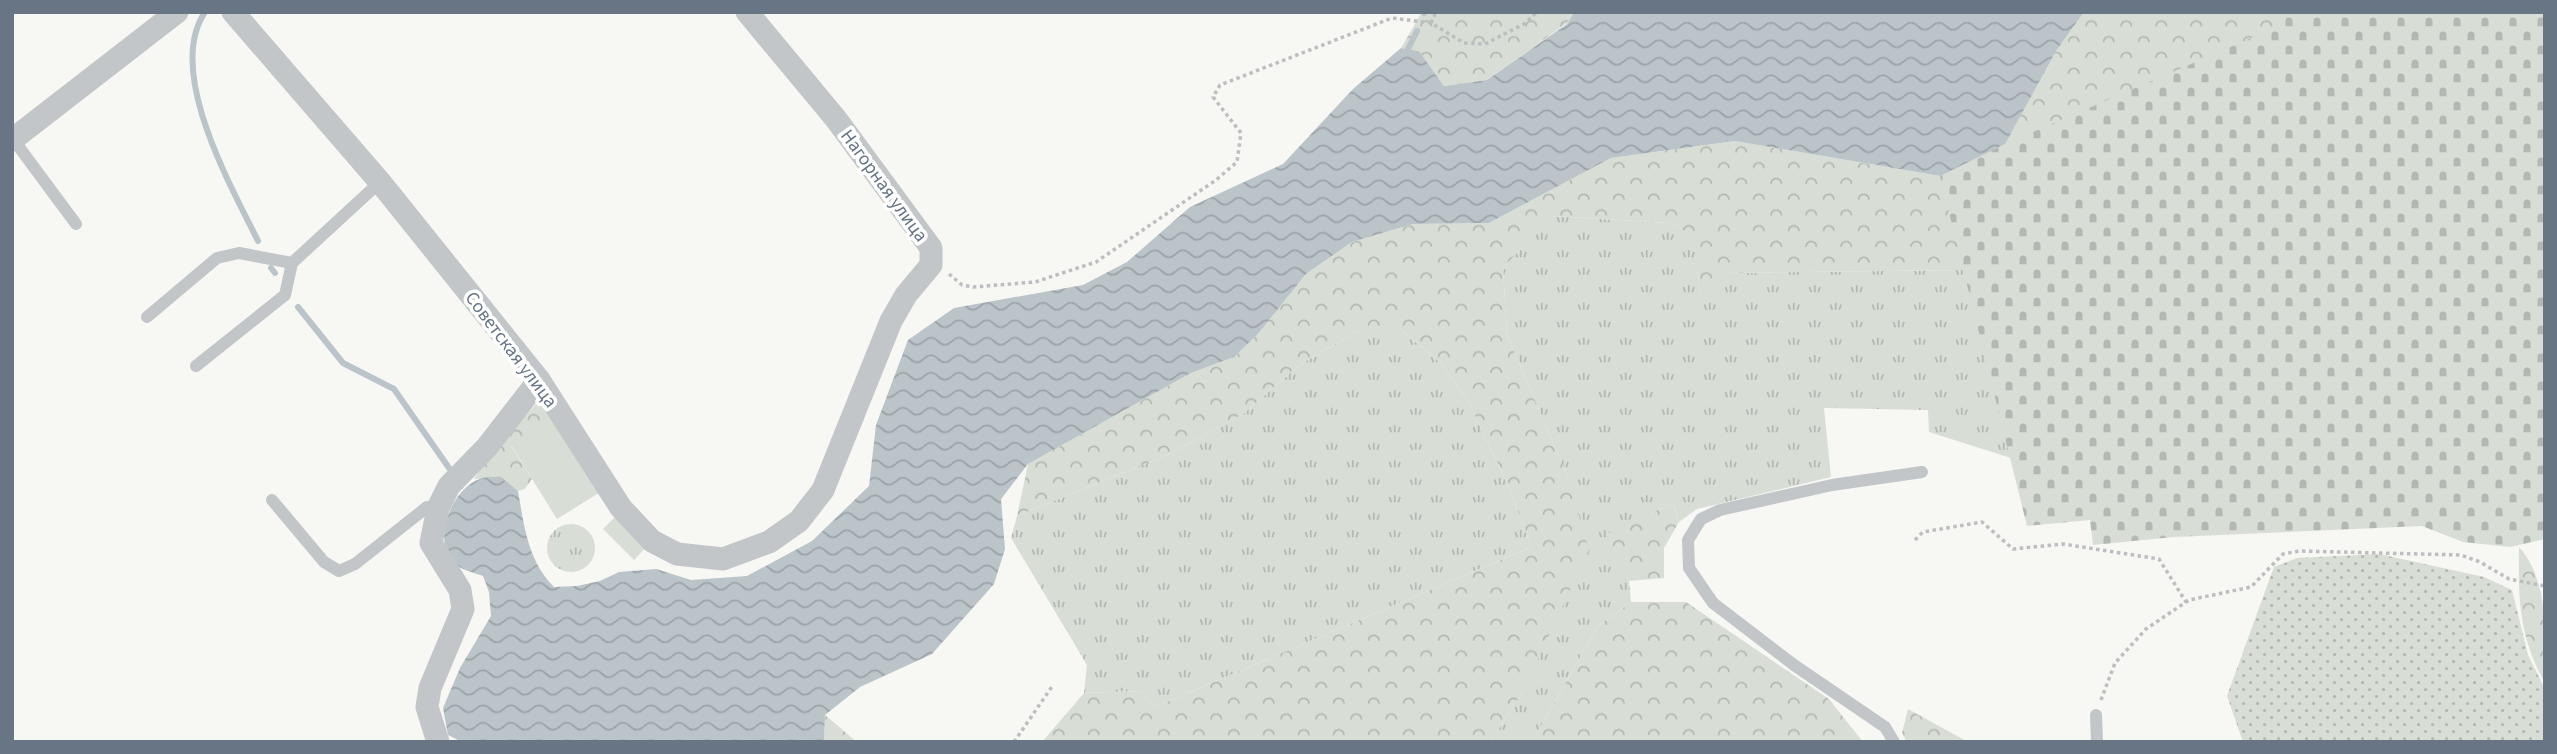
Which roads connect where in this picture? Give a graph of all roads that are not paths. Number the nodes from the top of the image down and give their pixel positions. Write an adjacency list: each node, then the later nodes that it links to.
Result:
1 (177, 12): 4 (street)
2 (233, 12): 5 (street, Советская улица)
3 (747, 12): 12 (street, Нагорная улица)
4 (13, 140): 6 (lane)
5 (380, 182): 7 (lane); 10 (street, Советская улица)
6 (76, 224)
7 (292, 263): 8 (lane); 9 (lane)
8 (147, 317)
9 (196, 366)
10 (539, 380): 12 (street, Советская улица); 14 (street)
11 (1922, 472): 17 (lane)
12 (823, 490)
13 (272, 500): 14 (lane)
14 (439, 508): 16 (street)
15 (2096, 715): 18 (lane)
16 (438, 742)
17 (1894, 742)
18 (2097, 742)

